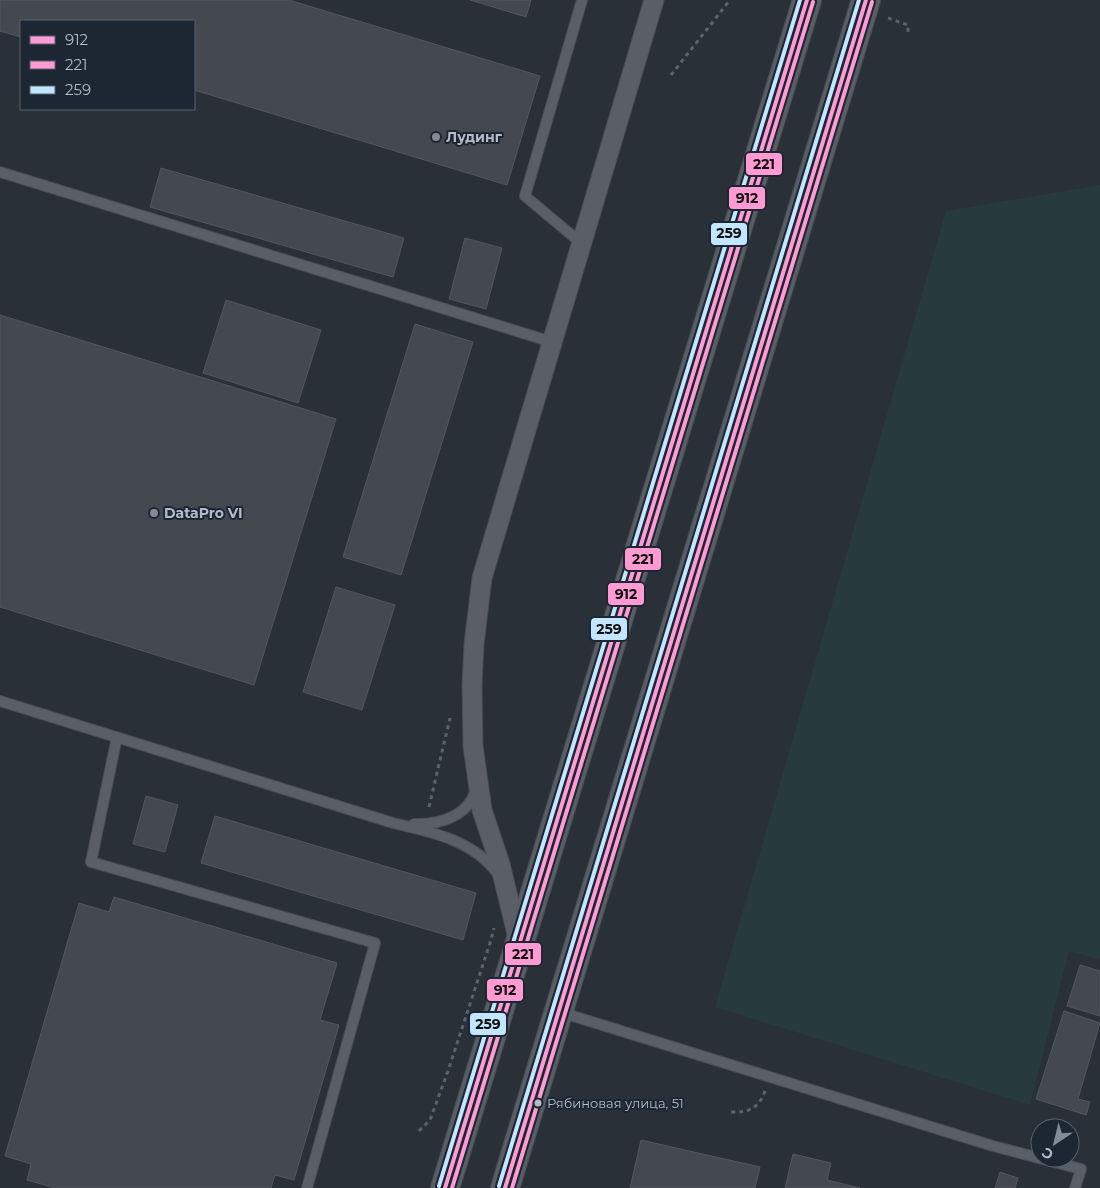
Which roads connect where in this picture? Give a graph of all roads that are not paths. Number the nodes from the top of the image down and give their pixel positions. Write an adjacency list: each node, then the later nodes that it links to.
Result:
1 (582, 0): 6 (lane)
2 (654, 0): 6 (street)
3 (807, 0): 13 (main road)
4 (866, 0): 14 (main road)
5 (0, 172): 7 (lane)
6 (581, 243): 7 (street)
7 (552, 342): 10 (street)
8 (0, 701): 9 (lane)
9 (117, 737): 11 (lane); 15 (lane)
10 (478, 778): 11 (lane); 12 (street)
11 (393, 823): 12 (lane)
12 (505, 884): 13 (street)
13 (519, 944): 16 (main road)
14 (558, 1011): 17 (main road); 18 (lane)
15 (307, 1188)
16 (445, 1188)
17 (505, 1188)
18 (1075, 1188)

